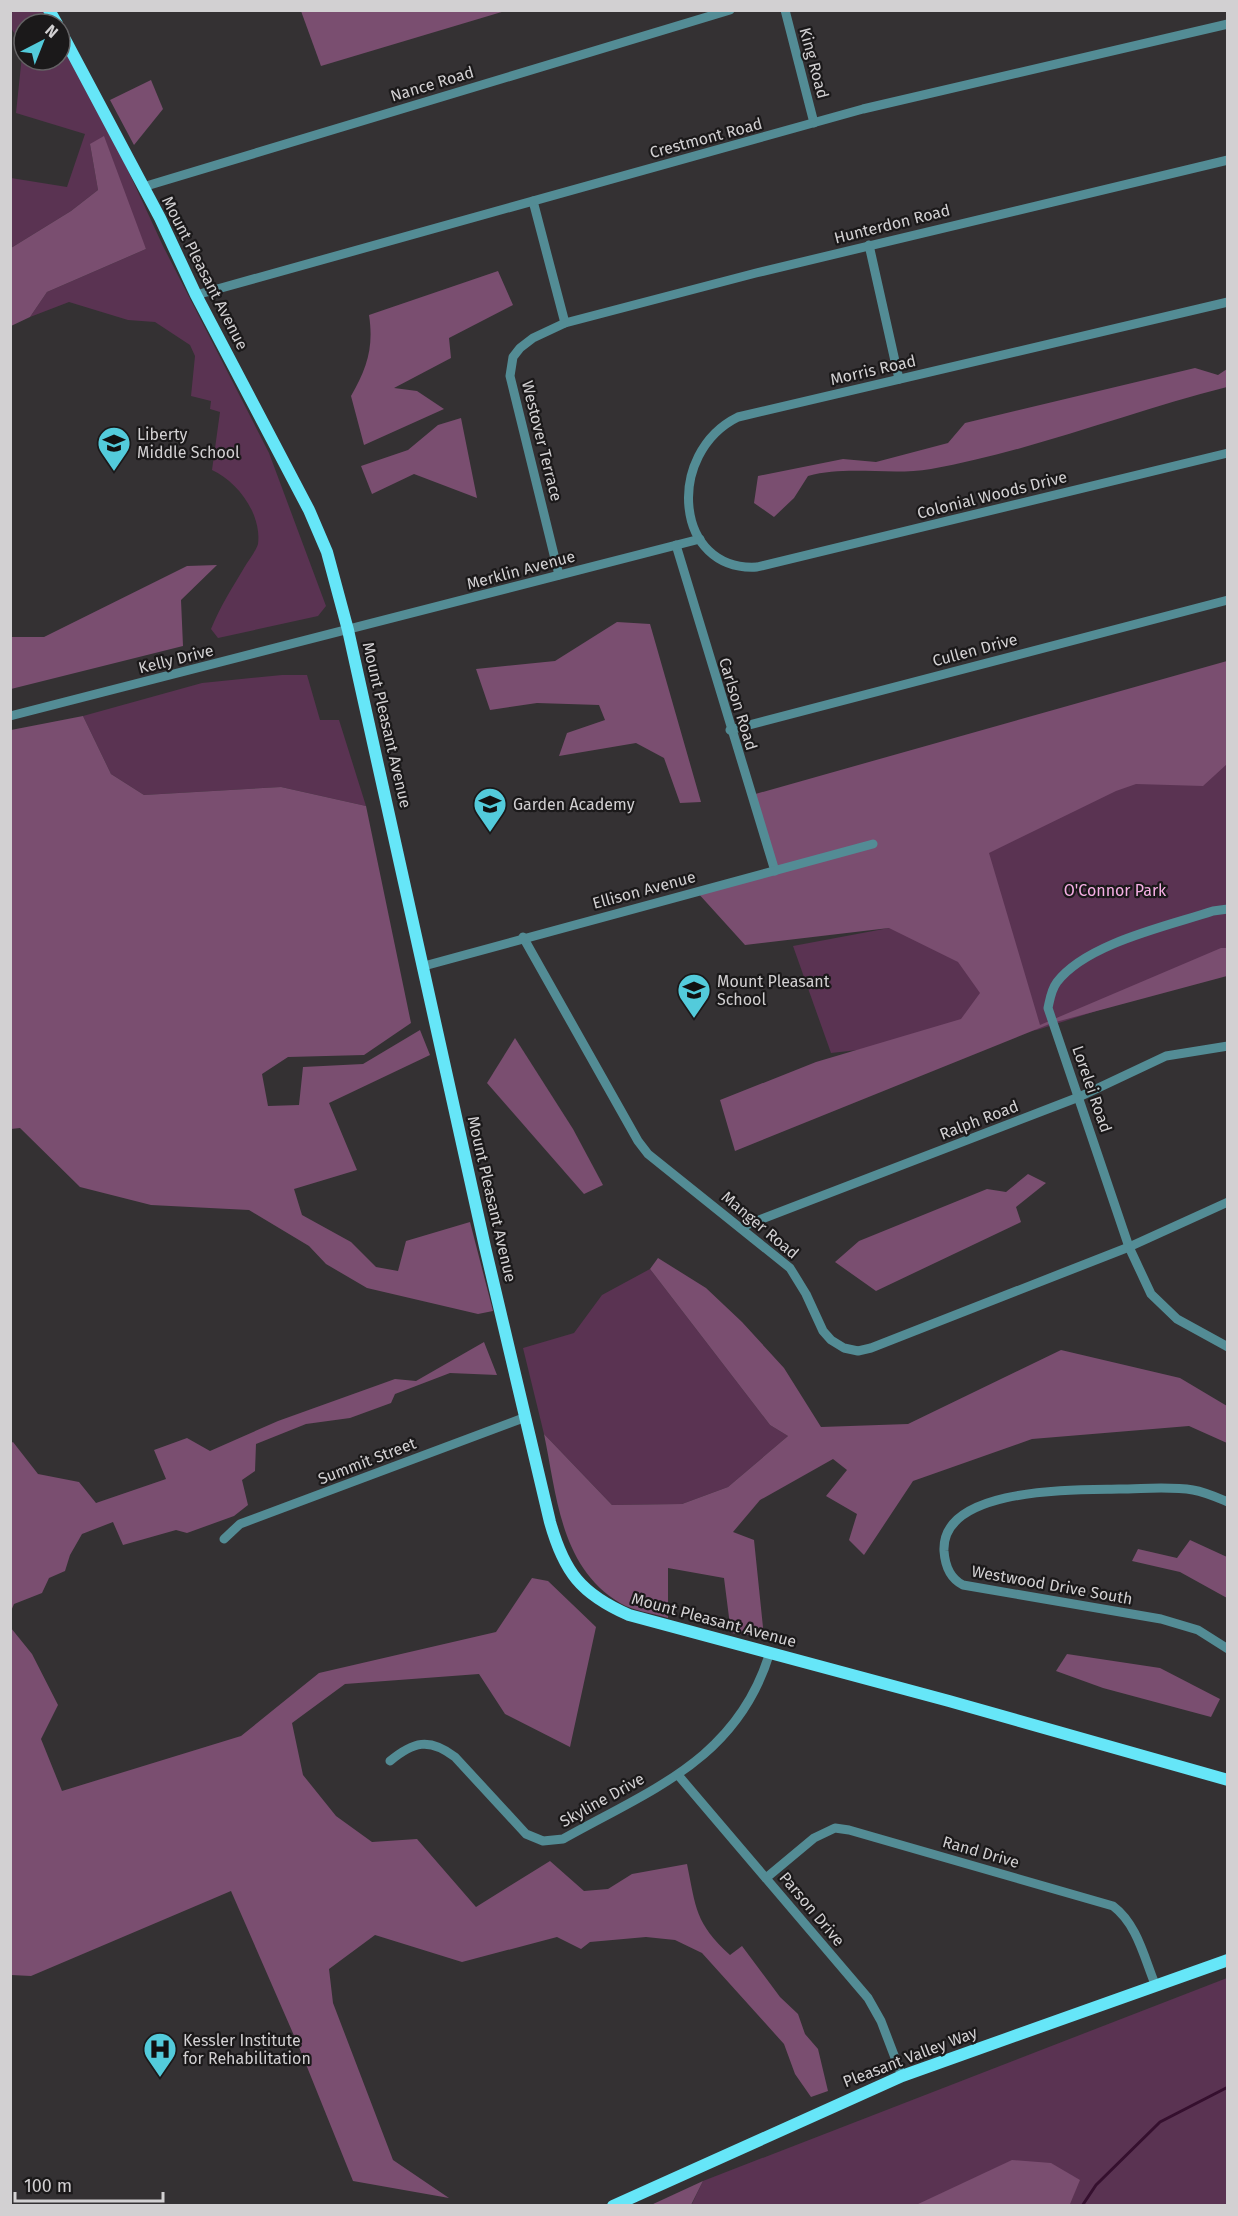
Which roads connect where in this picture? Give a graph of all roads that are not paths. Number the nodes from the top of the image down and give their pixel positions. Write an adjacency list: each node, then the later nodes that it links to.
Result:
1 (730, 10): 7 (street, Nance Road)
2 (785, 10): 5 (street, King Road)
3 (1227, 24): 5 (street, Crestmont Road)
4 (72, 53): 7 (main road, Mount Pleasant Avenue)
5 (814, 123): 8 (street, Crestmont Road)
6 (1227, 159): 9 (street, Hunterdon Road)
7 (143, 187): 10 (main road, Mount Pleasant Avenue)
8 (533, 201): 10 (street, Crestmont Road); 12 (street)
9 (869, 245): 12 (street, Hunterdon Road); 13 (street)
10 (196, 295): 20 (main road, Mount Pleasant Avenue)
11 (1227, 302): 13 (street, Morris Road)
12 (564, 323): 18 (street, Westover Terrace)
13 (899, 379): 15 (street, Morris Road)
14 (1227, 453): 17 (street, Colonial Woods Drive)
15 (700, 539): 16 (street, Merklin Avenue); 17 (street, Morris Road)
16 (676, 545): 18 (street, Merklin Avenue); 22 (street, Carlson Road)
17 (764, 566)
18 (560, 575): 20 (street, Merklin Avenue)
19 (1227, 600): 22 (street, Cullen Drive)
20 (348, 630): 21 (street, Kelly Drive); 27 (main road, Mount Pleasant Avenue)
21 (10, 716)
22 (730, 730): 24 (street, Carlson Road)
23 (873, 844): 24 (street, Ellison Avenue)
24 (775, 871): 26 (street, Ellison Avenue)
25 (1227, 909): 29 (street, Lorelei Road)
26 (523, 937): 27 (street, Ellison Avenue); 31 (street, Manger Road)
27 (424, 966): 34 (main road, Mount Pleasant Avenue)
28 (1227, 1046): 29 (street, Ralph Road)
29 (1079, 1097): 31 (street, Ralph Road); 32 (street, Lorelei Road)
30 (1227, 1202): 32 (street, Manger Road)
31 (741, 1227): 32 (street, Manger Road)
32 (1129, 1247): 33 (street, Lorelei Road)
33 (1227, 1347)
34 (526, 1417): 36 (street, Summit Street); 38 (main road, Mount Pleasant Avenue)
35 (1227, 1502): 37 (street, Westwood Drive South)
36 (224, 1539)
37 (1227, 1648)
38 (770, 1652): 40 (street, Skyline Drive); 41 (main road, Mount Pleasant Avenue)
39 (390, 1761): 40 (street, Skyline Drive)
40 (678, 1775): 42 (street, Parson Drive)
41 (1227, 1780)
42 (766, 1878): 44 (street, Rand Drive); 45 (street, Parson Drive)
43 (1227, 1959): 44 (main road, Pleasant Valley Way)
44 (1155, 1984): 45 (main road, Pleasant Valley Way)
45 (902, 2076): 46 (main road, Pleasant Valley Way)
46 (614, 2205)

